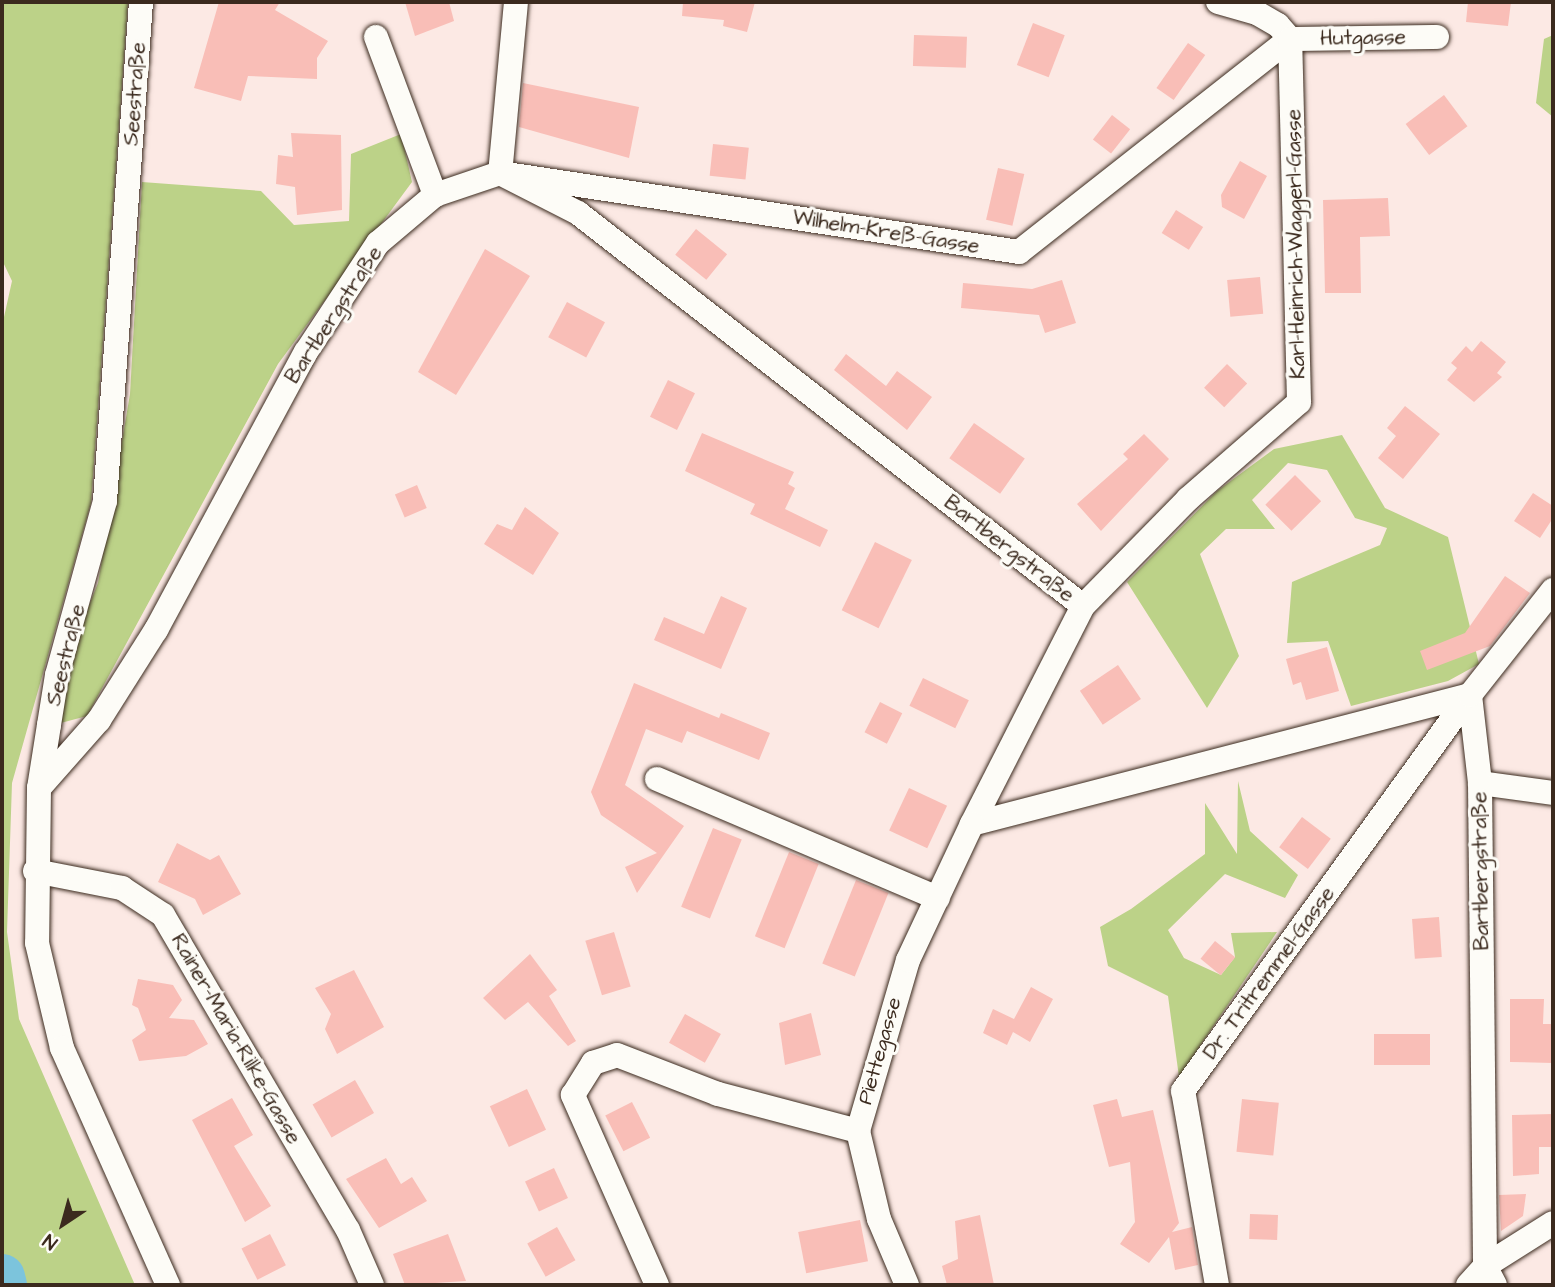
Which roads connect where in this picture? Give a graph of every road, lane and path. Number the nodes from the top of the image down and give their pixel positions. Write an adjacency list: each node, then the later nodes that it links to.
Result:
1 (141, 2): 14 (street, Seestraße)
2 (516, 2): 7 (street)
3 (1218, 2): 6 (street)
4 (376, 37): 8 (street)
5 (1437, 37): 6 (street, Hutgasse)
6 (1290, 39): 7 (street, Wilhelm-Kreß-Gasse); 10 (street, Karl-Heinrich-Waggerl-Gasse)
7 (500, 173): 8 (street, Bartbergstraße); 10 (street, Bartbergstraße)
8 (435, 195): 14 (street, Bartbergstraße)
9 (1553, 590): 11 (street, Dr. Tritremmel-Gasse)
10 (1083, 606): 16 (street, Bartbergstraße)
11 (1470, 695): 13 (street, Bartbergstraße); 16 (street); 26 (street, Dr. Tritremmel-Gasse)
12 (656, 779): 18 (street)
13 (1480, 783): 15 (street); 21 (street, Bartbergstraße)
14 (39, 788): 17 (street, Seestraße)
15 (1553, 793)
16 (972, 824): 18 (street, Piettegasse)
17 (35, 871): 22 (street, Seestraße); 23 (street, Rainer-Maria-Rilke-Gasse)
18 (938, 898): 19 (street, Piettegasse)
19 (858, 1131): 24 (street); 25 (street, Piettegasse)
20 (1553, 1223): 21 (street)
21 (1490, 1276): 27 (street)
22 (167, 1285)
23 (372, 1285)
24 (657, 1285)
25 (907, 1285)
26 (1217, 1285)
27 (1468, 1285)

